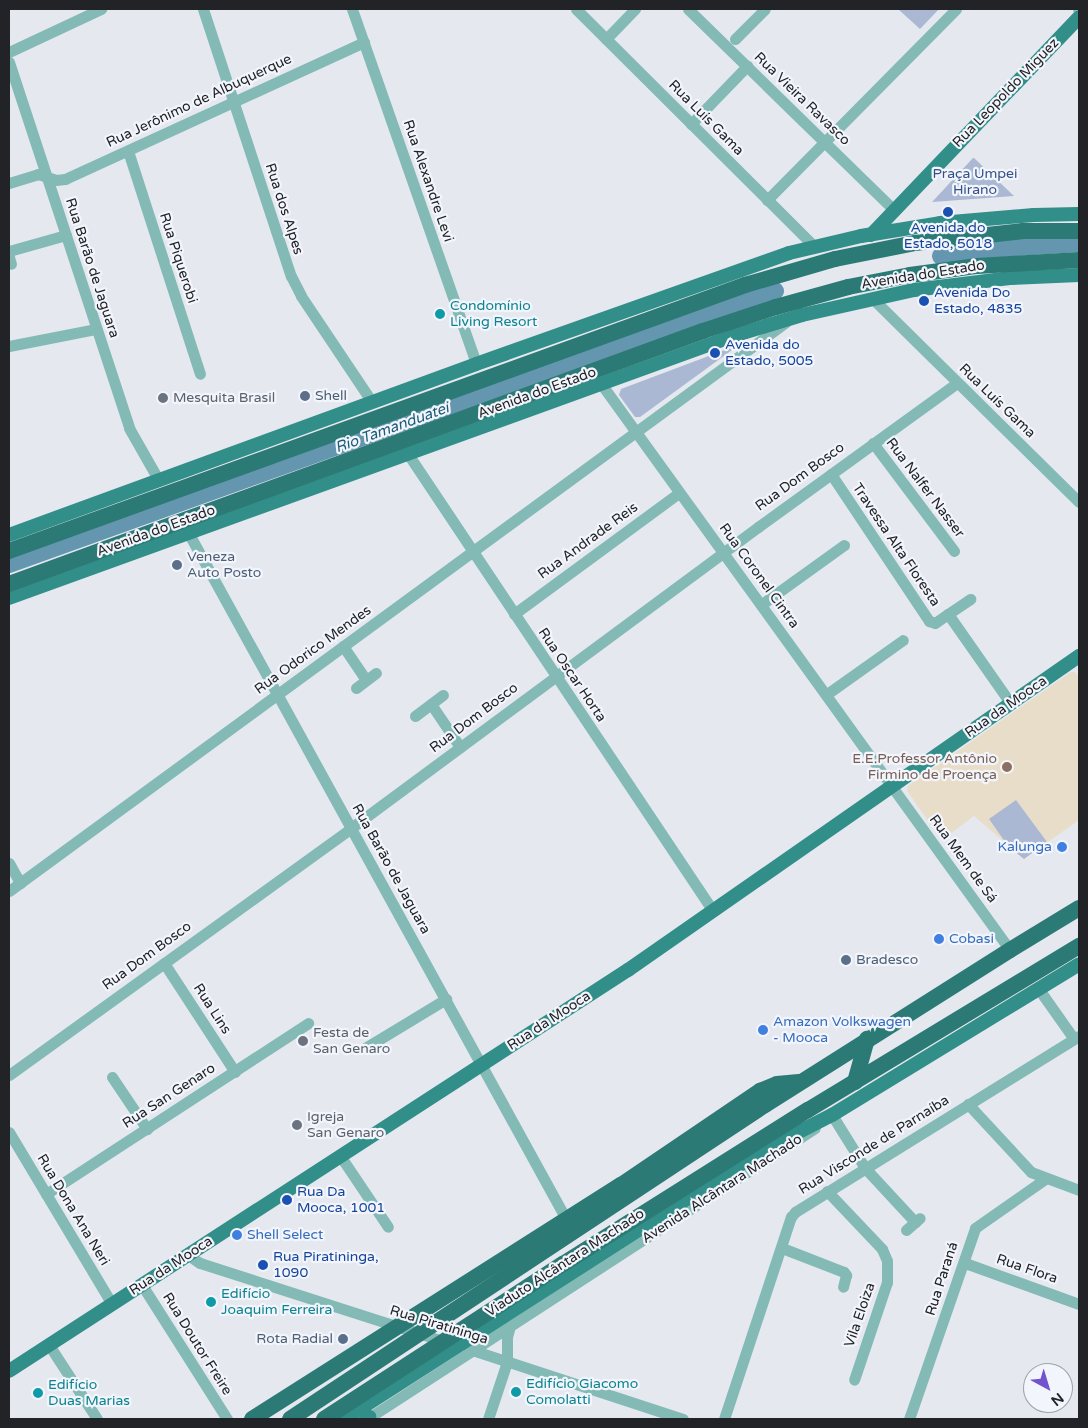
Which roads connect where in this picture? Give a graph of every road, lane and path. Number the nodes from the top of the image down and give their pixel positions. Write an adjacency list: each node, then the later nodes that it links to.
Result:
1 (101, 9): 13 (street)
2 (203, 9): 16 (street, Rua dos Alpes)
3 (352, 9): 12 (street, Rua Alexandre Levi)
4 (576, 9): 10 (street, Rua Luís Gama)
5 (634, 9): 10 (street)
6 (688, 9): 15 (street, Rua Vieira Ravasco)
7 (765, 9): 11 (street)
8 (956, 9): 18 (street)
9 (1079, 17): 23 (main road, Rua Leopoldo Miguez)
10 (606, 39): 17 (street, Rua Luís Gama)
11 (735, 39)
12 (364, 42): 16 (street, Rua Jerônimo de Albuquerque); 36 (street, Rua Alexandre Levi)
13 (9, 52)
14 (9, 62): 20 (street, Rua Barão de Jaguara)
15 (747, 66): 17 (street); 18 (street, Rua Vieira Ravasco)
16 (233, 102): 19 (street, Rua Jerônimo de Albuquerque); 40 (street, Rua dos Alpes)
17 (691, 124): 22 (street, Rua Luís Gama)
18 (825, 142): 22 (street); 23 (street, Rua Vieira Ravasco)
19 (128, 151): 20 (street, Rua Jerônimo de Albuquerque); 37 (street, Rua Piquerobi)
20 (46, 177): 21 (street, Rua Jerônimo de Albuquerque); 26 (street, Rua Barão de Jaguara)
21 (9, 183)
22 (767, 200): 28 (street, Rua Luís Gama)
23 (894, 210): 27 (main road, Rua Leopoldo Miguez)
24 (1079, 214): 27 (main road)
25 (1079, 231): 51 (highway)
26 (66, 235): 29 (street); 34 (street, Rua Barão de Jaguara)
27 (871, 235): 28 (main road)
28 (815, 247): 36 (main road)
29 (9, 252)
30 (1079, 260): 55 (highway, Avenida do Estado)
31 (1079, 275): 32 (main road, Avenida do Estado)
32 (873, 299): 33 (main road, Avenida do Estado); 38 (street, Rua Luís Gama)
33 (790, 319): 39 (main road, Avenida do Estado); 41 (street, Rua Odorico Mendes)
34 (96, 329): 35 (street); 45 (street, Rua Barão de Jaguara)
35 (9, 346)
36 (476, 364): 40 (main road)
37 (200, 374)
38 (957, 383): 42 (street, Rua Dom Bosco); 47 (street, Rua Luís Gama)
39 (602, 385): 41 (street, Rua Coronel Cintra); 43 (main road, Avenida do Estado)
40 (372, 402): 45 (main road)
41 (635, 432): 46 (street, Rua Coronel Cintra); 53 (street, Rua Odorico Mendes)
42 (873, 443): 44 (street, Rua Dom Bosco); 52 (street, Rua Nalfer Nasser)
43 (408, 454): 48 (main road, Avenida do Estado); 53 (street, Rua Oscar Horta)
44 (831, 474): 54 (street, Rua Dom Bosco); 60 (street, Travessa Alta Floresta)
45 (158, 479): 49 (main road)
46 (679, 493): 54 (street, Rua Coronel Cintra); 59 (street, Rua Andrade Reis)
47 (1079, 502)
48 (189, 534): 56 (main road, Avenida do Estado); 69 (street, Rua Barão de Jaguara)
49 (9, 535)
50 (844, 545): 58 (street)
51 (9, 551)
52 (954, 551)
53 (473, 552): 59 (street, Rua Oscar Horta); 62 (street, Rua Odorico Mendes)
54 (722, 552): 58 (street, Rua Coronel Cintra); 65 (street, Rua Dom Bosco)
55 (9, 584)
56 (9, 598)
57 (970, 599): 60 (street)
58 (762, 604): 68 (street, Rua Coronel Cintra)
59 (514, 614): 65 (street, Rua Oscar Horta)
60 (948, 614): 72 (street, Travessa Alta Floresta)
61 (904, 640): 68 (street)
62 (343, 646): 66 (street); 69 (street, Rua Odorico Mendes)
63 (1079, 656): 72 (main road, Rua da Mooca)
64 (376, 673): 66 (street)
65 (556, 676): 74 (street, Rua Dom Bosco); 81 (street, Rua Oscar Horta)
66 (366, 680): 67 (street)
67 (356, 688)
68 (827, 694): 75 (street, Rua Coronel Cintra)
69 (277, 695): 76 (street, Rua Barão de Jaguara); 78 (street, Rua Odorico Mendes)
70 (444, 696): 71 (street)
71 (431, 704): 73 (street); 74 (street)
72 (1011, 704): 75 (main road, Rua da Mooca)
73 (415, 716)
74 (460, 747): 76 (street, Rua Dom Bosco)
75 (892, 786): 81 (main road, Rua da Mooca); 83 (street, Rua Mem de Sá)
76 (351, 828): 84 (street, Rua Dom Bosco); 87 (street, Rua Barão de Jaguara)
77 (9, 862): 78 (street)
78 (20, 883): 79 (street, Rua Odorico Mendes)
79 (9, 891)
80 (1079, 908): 83 (highway)
81 (713, 911): 92 (main road, Rua da Mooca)
82 (1079, 946): 97 (highway)
83 (1010, 950): 90 (highway)
84 (164, 963): 93 (street, Rua Lins); 94 (street, Rua Dom Bosco)
85 (1079, 964): 86 (main road, Avenida Alcântara Machado)
86 (1038, 988): 89 (street); 99 (main road, Avenida Alcântara Machado)
87 (446, 1000): 91 (street); 92 (street, Rua Barão de Jaguara)
88 (308, 1023): 93 (street, Rua San Genaro)
89 (1077, 1038): 98 (street, Rua Visconde de Parnaíba)
90 (867, 1040): 96 (highway); 97 (highway)
91 (365, 1048)
92 (482, 1065): 102 (main road, Rua da Mooca); 108 (street, Rua Barão de Jaguara)
93 (235, 1072): 100 (street, Rua San Genaro)
94 (9, 1075)
95 (112, 1077): 100 (street)
96 (799, 1082): 108 (highway); 132 (highway, Viaduto Alcântara Machado, bridge)
97 (855, 1082): 133 (highway, Viaduto Alcântara Machado, bridge)
98 (968, 1104): 103 (street, Rua Visconde de Parnaíba); 104 (street)
99 (830, 1116): 103 (street); 119 (street, Avenida Alcântara Machado); 134 (main road, Viaduto Alcântara Machado, bridge)
100 (147, 1129): 107 (street, Rua San Genaro)
101 (9, 1132): 107 (street, Rua Dona Ana Neri)
102 (341, 1157): 110 (street); 112 (main road, Rua da Mooca)
103 (865, 1168): 106 (street, Rua Visconde de Parnaíba); 109 (street)
104 (1045, 1179): 105 (street); 113 (street, Rua Paraná)
105 (1079, 1190)
106 (827, 1191): 111 (street, Rua Visconde de Parnaíba); 127 (street, Vila Eloiza)
107 (46, 1194): 117 (street, Rua Dona Ana Neri)
108 (566, 1219): 116 (highway)
109 (914, 1224)
110 (388, 1227)
111 (782, 1248): 115 (street); 138 (street, Rua Visconde de Parnaíba)
112 (188, 1255): 114 (main road, Rua da Mooca); 120 (street, Rua Piratininga)
113 (965, 1263): 118 (street, Rua Flora); 139 (street, Rua Paraná)
114 (142, 1285): 117 (main road, Rua da Mooca); 130 (street, Rua Doutor Freire)
115 (843, 1287)
116 (440, 1298): 120 (highway); 121 (street)
117 (112, 1304): 122 (main road, Rua da Mooca)
118 (1079, 1304)
119 (510, 1326): 121 (street, Avenida Alcântara Machado); 125 (street)
120 (395, 1327): 123 (highway); 124 (street, Rua Piratininga)
121 (496, 1335): 124 (street, Avenida Alcântara Machado)
122 (49, 1345): 126 (main road, Rua da Mooca); 129 (street)
123 (363, 1348): 128 (street); 131 (highway)
124 (472, 1350): 125 (street, Rua Piratininga); 128 (street, Avenida Alcântara Machado)
125 (507, 1362): 136 (street); 137 (street, Rua Piratininga)
126 (9, 1372)
127 (854, 1380)
128 (415, 1387): 135 (street, Avenida Alcântara Machado)
129 (97, 1419)
130 (227, 1419)
131 (252, 1419)
132 (290, 1419)
133 (324, 1419)
134 (344, 1419)
135 (368, 1419)
136 (488, 1419)
137 (683, 1419)
138 (724, 1419)
139 (909, 1419)

